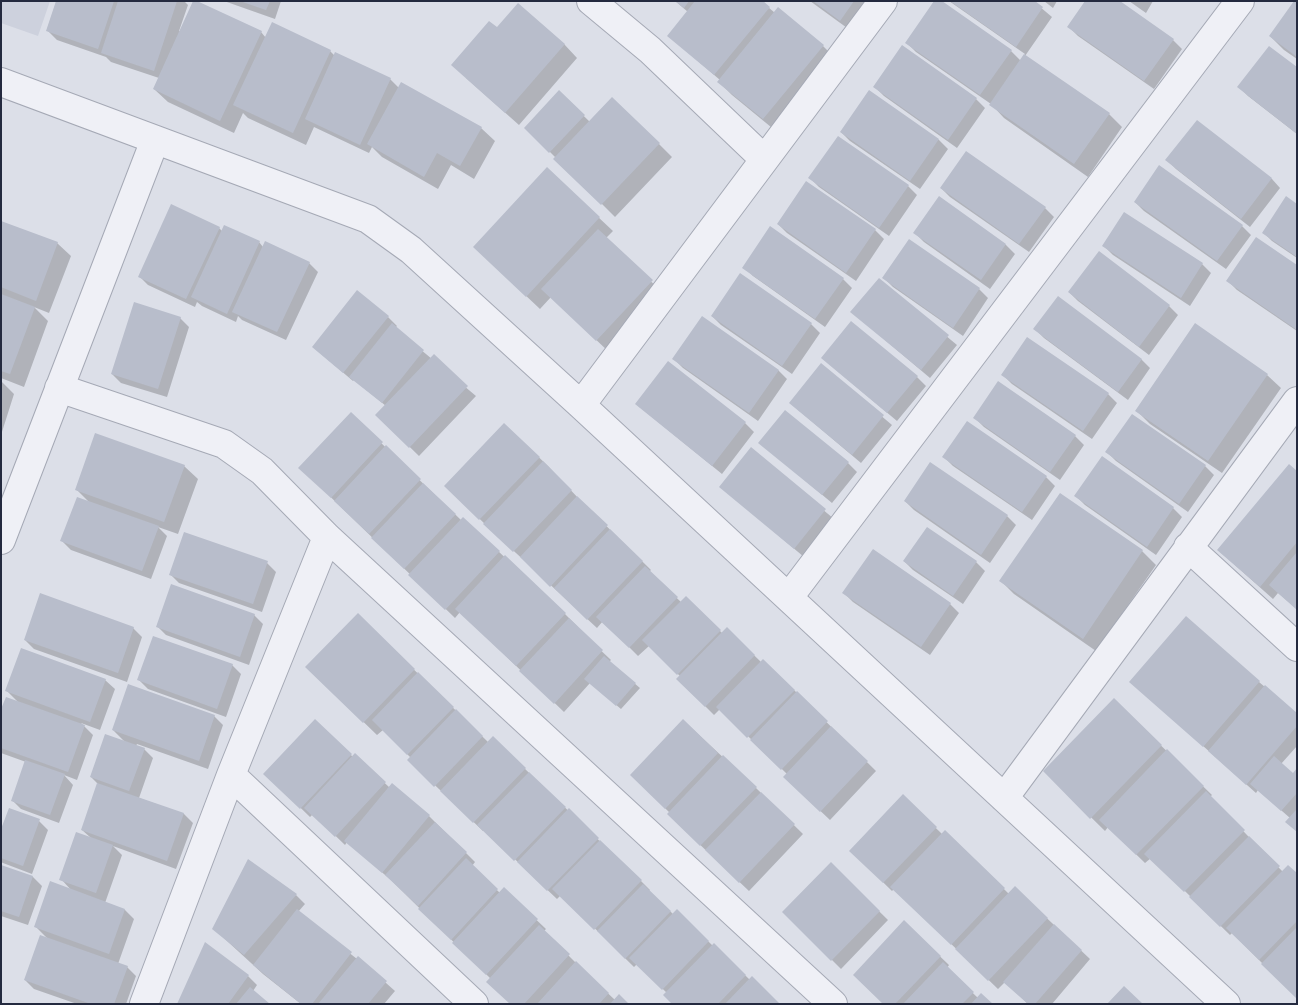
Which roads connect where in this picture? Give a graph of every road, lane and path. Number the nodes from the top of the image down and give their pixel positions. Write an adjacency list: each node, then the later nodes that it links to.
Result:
1 (591, 1): 6 (street)
2 (883, 1): 6 (street)
3 (1240, 1): 13 (street)
4 (1, 82): 5 (street)
5 (156, 140): 7 (street); 9 (street)
6 (764, 159): 9 (street)
7 (59, 388): 10 (street); 11 (street)
8 (1297, 401): 12 (street)
9 (582, 405): 13 (street)
10 (327, 537): 15 (street); 19 (street)
11 (1, 540)
12 (1188, 548): 14 (street); 16 (street)
13 (789, 598): 16 (street)
14 (1297, 647)
15 (231, 775): 17 (street); 18 (street)
16 (1004, 798): 20 (street)
17 (144, 1004)
18 (474, 1004)
19 (833, 1004)
20 (1226, 1004)

